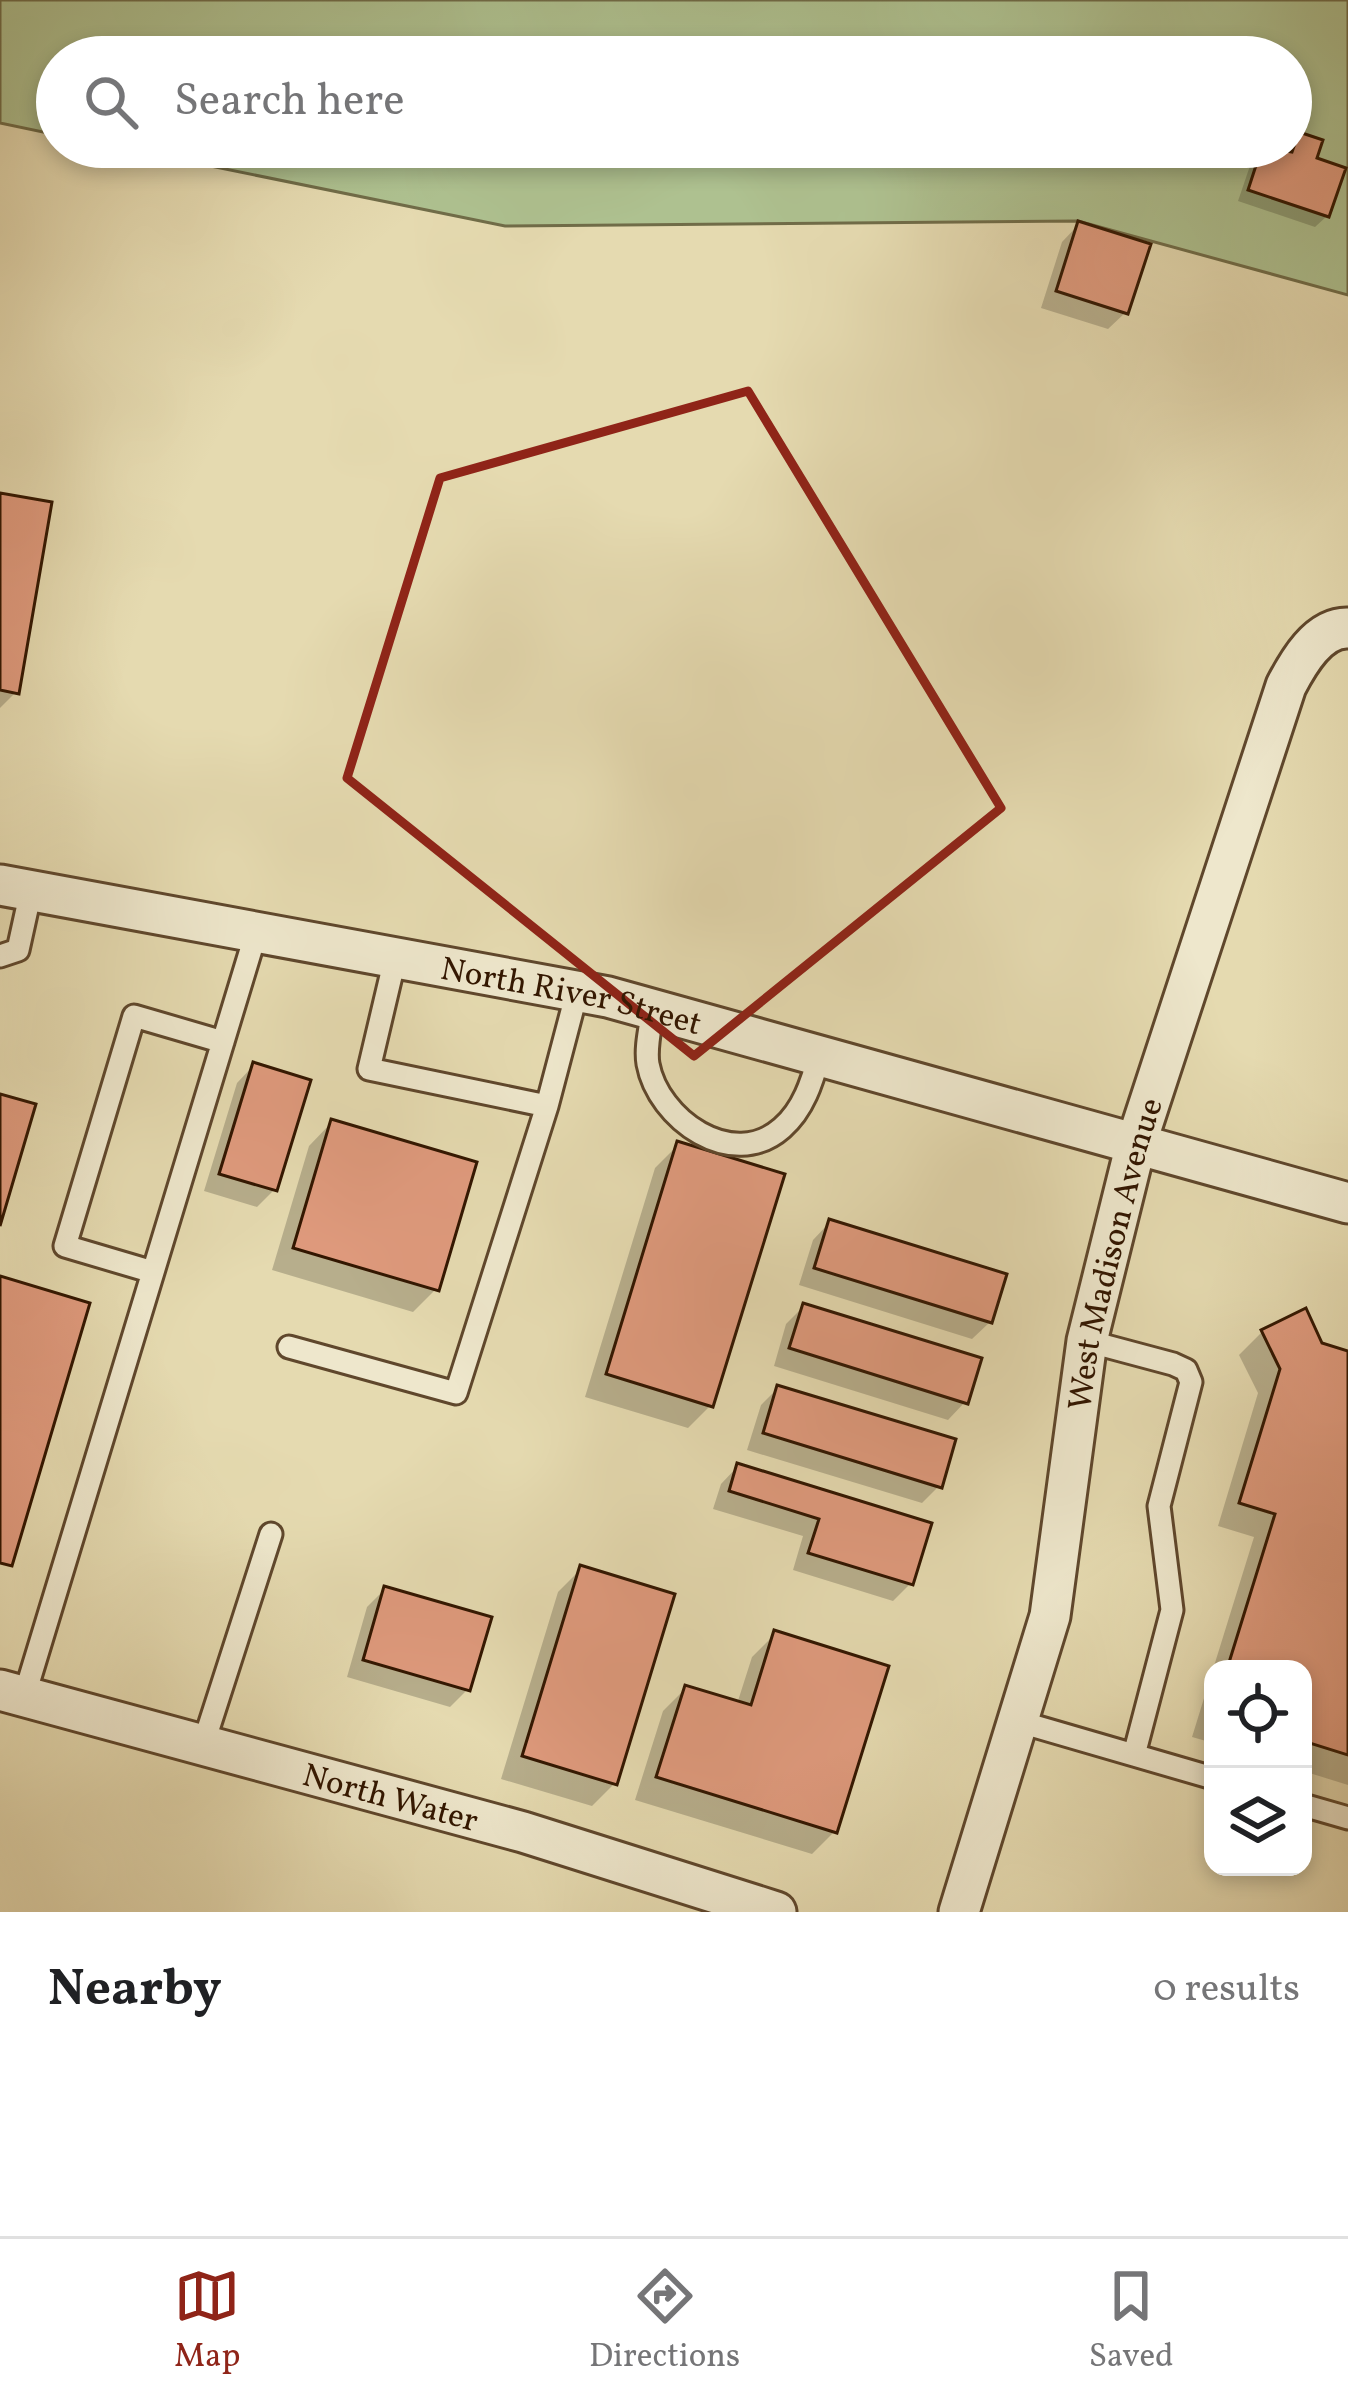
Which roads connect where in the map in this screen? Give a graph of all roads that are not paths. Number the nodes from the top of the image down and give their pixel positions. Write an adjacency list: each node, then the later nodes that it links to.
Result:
1 (1344, 628): 11 (street, West Madison Avenue)
2 (15, 888): 3 (street, North River Street); 4 (lane)
3 (256, 933): 5 (street, North River Street); 8 (lane)
4 (0, 956)
5 (394, 959): 6 (street, North River Street); 10 (lane)
6 (577, 992): 7 (street, North River Street); 10 (lane)
7 (653, 1008): 9 (street, North River Street); 9 (lane)
8 (223, 1042): 13 (lane); 13 (lane)
9 (820, 1054): 11 (street, North River Street)
10 (547, 1106): 15 (lane)
11 (1136, 1144): 12 (street, North River Street); 14 (street, West Madison Avenue)
12 (1348, 1203)
13 (153, 1272): 17 (lane)
14 (1087, 1341): 18 (street, West Madison Avenue); 20 (lane)
15 (289, 1347)
16 (272, 1534): 19 (lane)
17 (12, 1694): 19 (street, North Water)
18 (1017, 1720): 20 (lane); 25 (street, West Madison Avenue)
19 (202, 1745): 24 (street, North Water)
20 (1134, 1755): 21 (lane)
21 (1204, 1775)
22 (1312, 1807): 23 (lane)
23 (1348, 1818)
24 (776, 1912)
25 (959, 1912)

